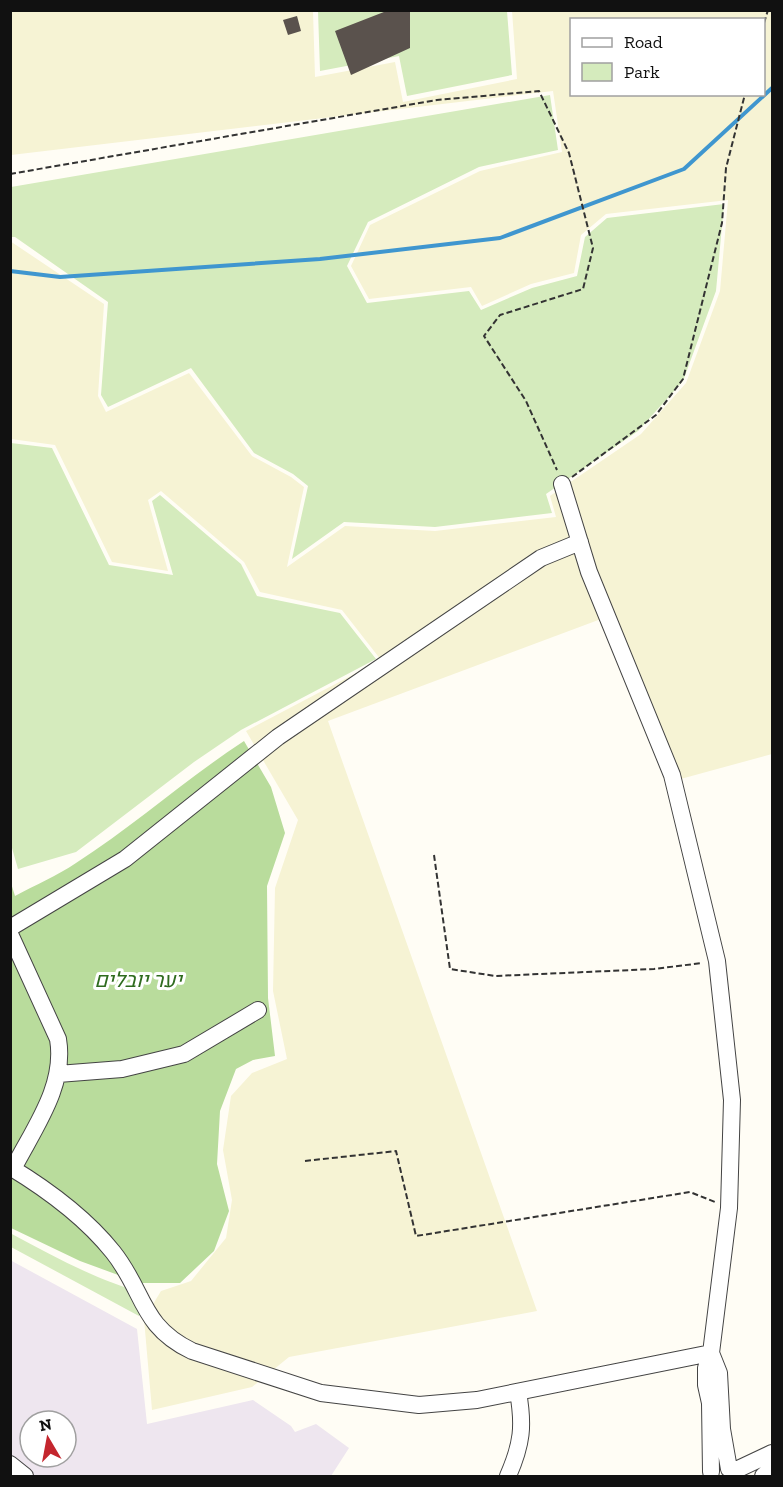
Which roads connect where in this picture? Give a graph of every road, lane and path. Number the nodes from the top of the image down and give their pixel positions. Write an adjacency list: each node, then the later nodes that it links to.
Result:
1 (744, 96): 3 (path)
2 (10, 174): 3 (path)
3 (562, 484): 4 (street)
4 (580, 542): 6 (street); 8 (street)
5 (434, 855): 8 (path)
6 (10, 928)
7 (10, 934): 10 (street)
8 (717, 961): 13 (street)
9 (258, 1010): 10 (street)
10 (58, 1074): 12 (street)
11 (305, 1161): 13 (path)
12 (12, 1168): 15 (street)
13 (729, 1208): 14 (street)
14 (711, 1353): 15 (street); 19 (street); 20 (street)
15 (518, 1392): 22 (street)
16 (772, 1453): 19 (street)
17 (10, 1464): 21 (street)
18 (772, 1468): 23 (street)
19 (735, 1472): 20 (street)
20 (708, 1474)
21 (25, 1476)
22 (508, 1476)
23 (763, 1476)

